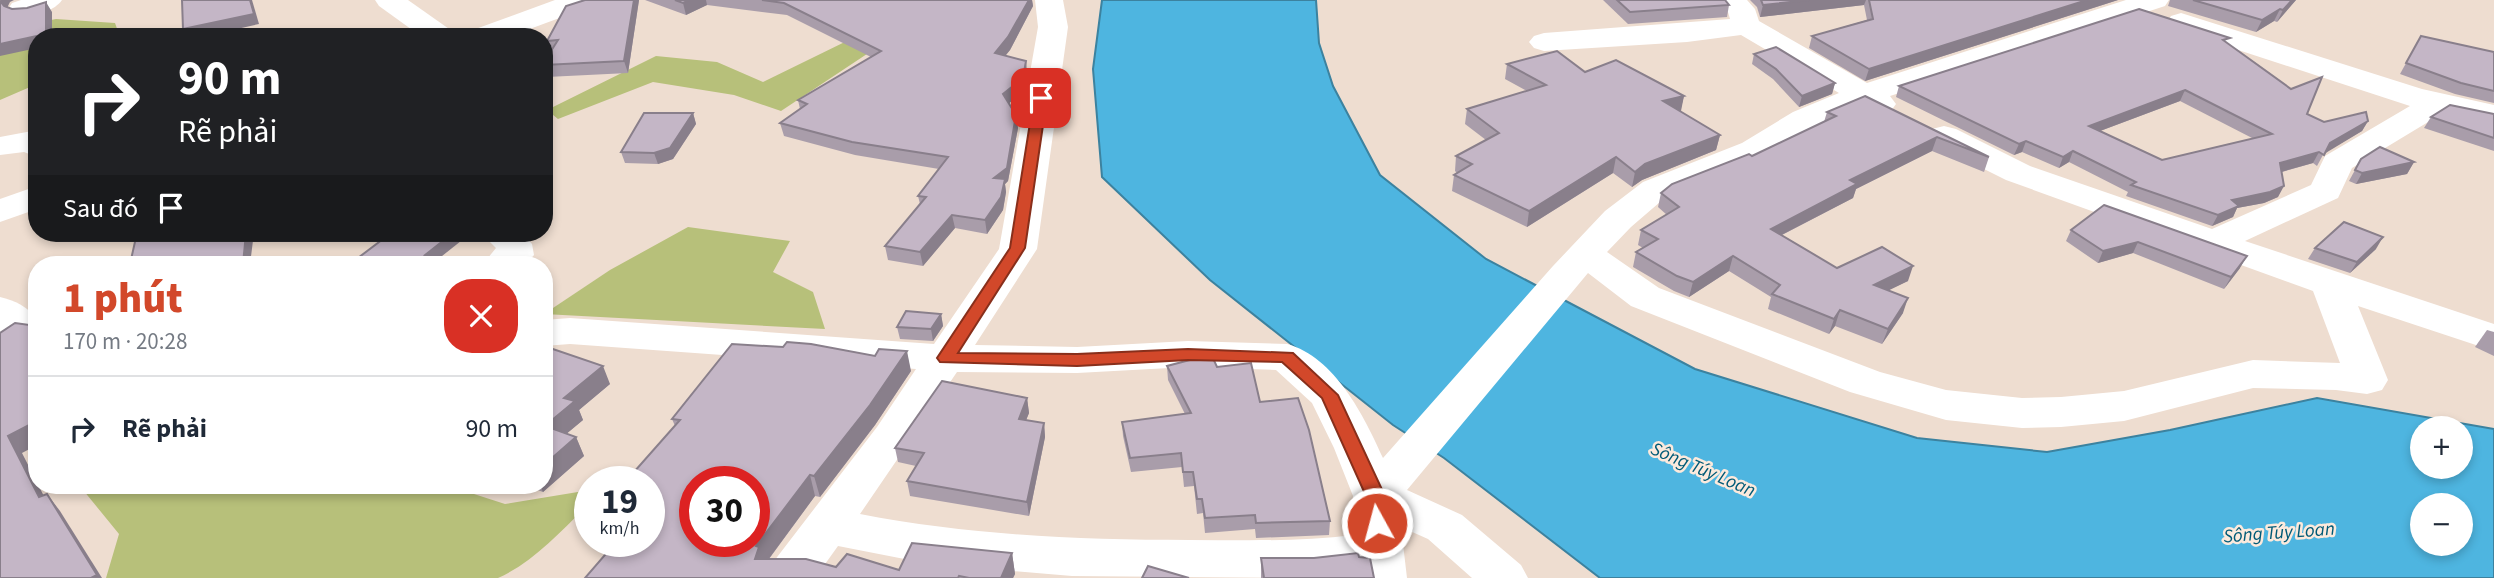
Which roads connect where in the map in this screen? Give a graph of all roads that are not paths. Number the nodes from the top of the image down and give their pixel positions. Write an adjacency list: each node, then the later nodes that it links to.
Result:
1 (389, 0): 7 (street)
2 (582, 0): 8 (street)
3 (1049, 0): 22 (street)
4 (1730, 0): 6 (street)
5 (2145, 4): 10 (street); 11 (street)
6 (1746, 26): 9 (street); 10 (street)
7 (429, 28)
8 (505, 28)
9 (1544, 43)
10 (1862, 95): 17 (street); 18 (street)
11 (2439, 102): 12 (street); 17 (street)
12 (2494, 115)
13 (28, 142): 14 (street)
14 (4, 146)
15 (28, 200): 16 (street)
16 (0, 211)
17 (2216, 241): 19 (street)
18 (1576, 263): 19 (street); 23 (street)
19 (2330, 284): 21 (street)
20 (553, 332): 22 (street)
21 (2494, 338)
22 (946, 358): 23 (street); 24 (street)
23 (1376, 496): 25 (street); 27 (street)
24 (829, 526): 25 (street); 26 (street)
25 (1381, 564)
26 (788, 578)
27 (1504, 578)

